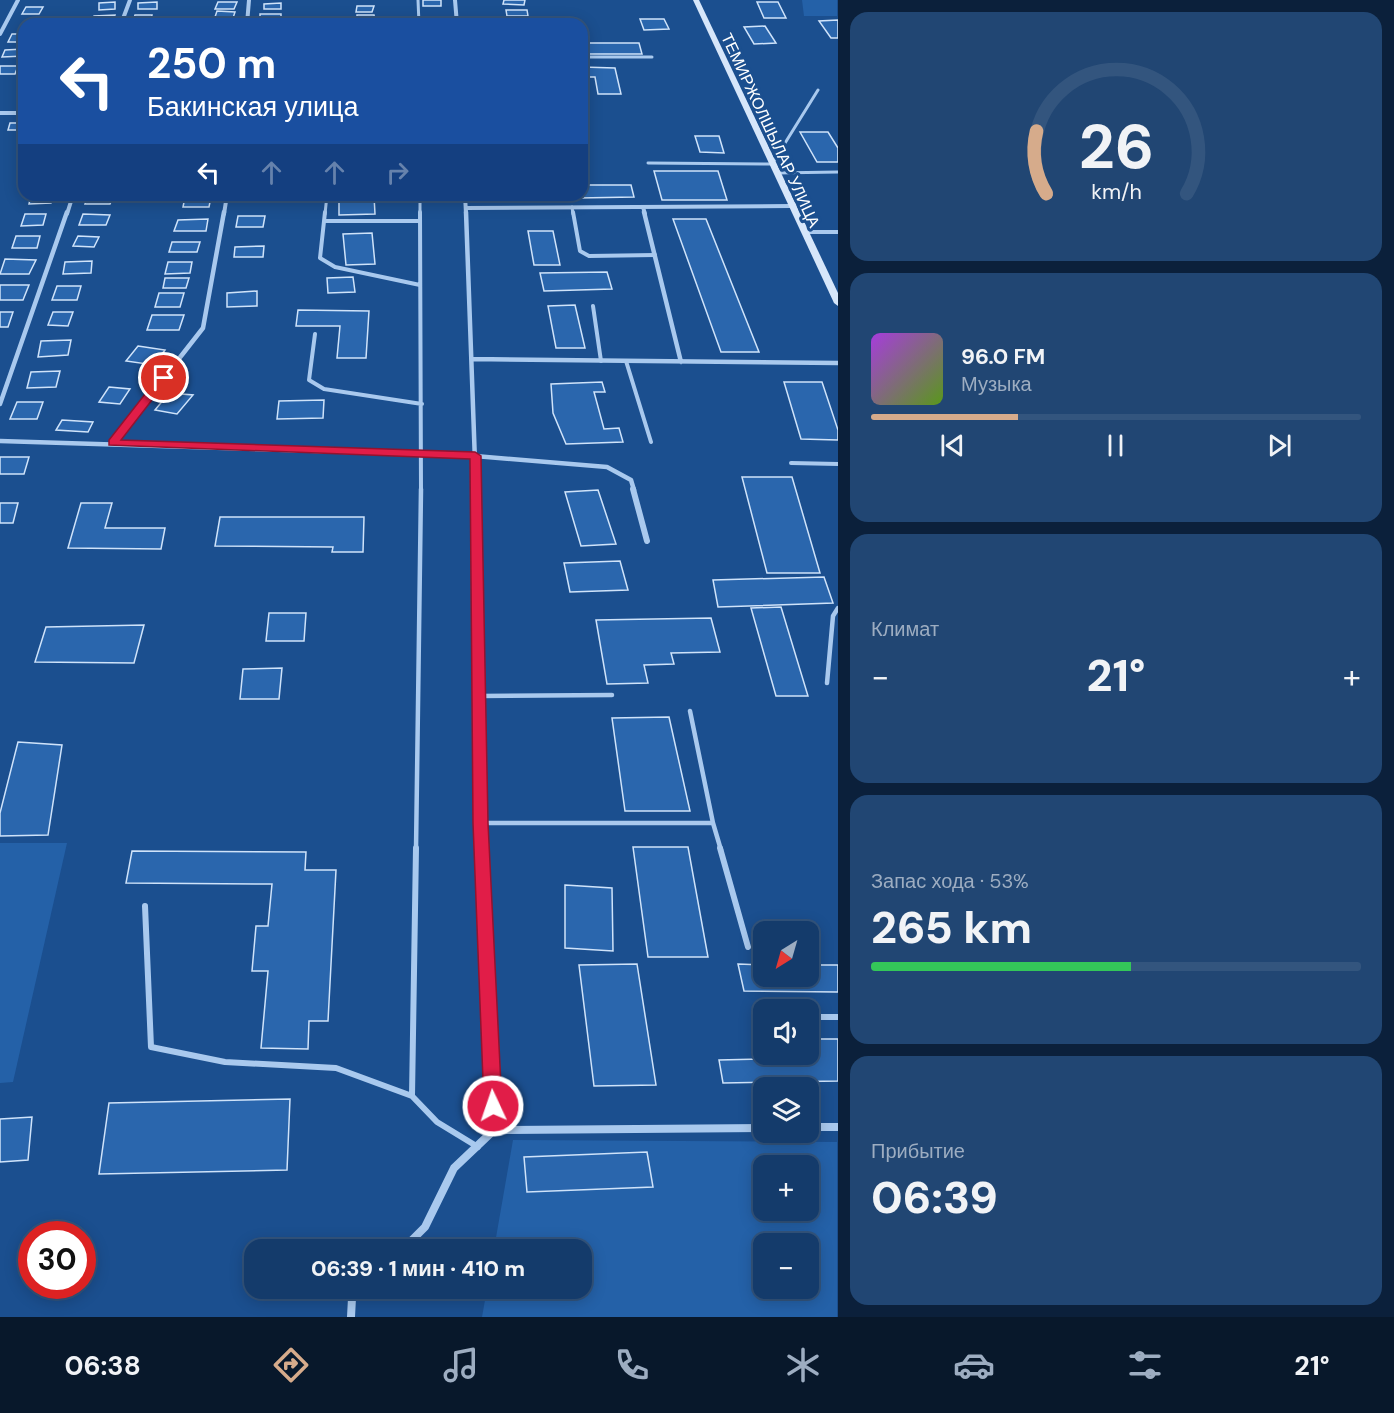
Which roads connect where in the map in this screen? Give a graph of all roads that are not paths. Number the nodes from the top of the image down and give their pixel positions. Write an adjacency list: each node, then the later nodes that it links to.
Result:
1 (18, 0): 11 (street)
2 (130, 0): 7 (street)
3 (249, 0): 8 (street)
4 (418, 0): 9 (lane)
5 (455, 0): 10 (street)
6 (696, 0): 18 (street, ТЕМИРЖОЛШЫЛАР УЛИЦА)
7 (124, 18)
8 (248, 18)
9 (419, 18)
10 (456, 18)
11 (0, 34)
12 (588, 57): 13 (lane)
13 (652, 57)
14 (818, 90): 18 (lane)
15 (0, 113): 16 (street)
16 (18, 113)
17 (648, 163): 18 (lane)
18 (772, 164): 20 (street, ТЕМИРЖОЛШЫЛАР УЛИЦА)
19 (837, 172): 20 (lane)
20 (776, 173): 26 (street, ТЕМИРЖОЛШЫЛАР УЛИЦА)
21 (71, 201): 44 (street)
22 (226, 201): 48 (street)
23 (326, 201): 30 (lane)
24 (420, 201): 31 (lane)
25 (465, 201): 29 (street)
26 (791, 206): 28 (street); 32 (street, ТЕМИРЖОЛШЫЛАР УЛИЦА)
27 (572, 207): 28 (street); 29 (street); 34 (lane)
28 (643, 207): 34 (street)
29 (466, 208): 39 (street)
30 (324, 221): 31 (lane); 35 (lane)
31 (420, 221): 35 (lane)
32 (804, 232): 33 (lane); 36 (street, ТЕМИРЖОЛШЫЛАР УЛИЦА)
33 (837, 232)
34 (655, 255): 42 (street)
35 (420, 285): 45 (lane)
36 (837, 303)
37 (593, 306): 40 (lane)
38 (315, 334): 45 (lane)
39 (472, 359): 40 (street); 50 (street)
40 (601, 361): 41 (street)
41 (626, 361): 42 (street); 47 (lane)
42 (681, 362): 43 (street)
43 (837, 363)
44 (0, 404)
45 (422, 404): 49 (lane)
46 (0, 441): 48 (street)
47 (651, 442)
48 (113, 443): 49 (street)
49 (421, 454): 50 (street); 65 (lane)
50 (475, 456): 53 (street); 57 (street)
51 (791, 463): 52 (lane)
52 (837, 465)
53 (647, 541)
54 (837, 608): 55 (lane)
55 (828, 683)
56 (612, 695): 57 (lane)
57 (478, 696): 60 (street)
58 (690, 711): 59 (lane)
59 (713, 822): 60 (lane); 62 (lane)
60 (481, 823): 69 (street)
61 (145, 906): 65 (lane)
62 (748, 947)
63 (819, 1017): 64 (lane)
64 (837, 1017)
65 (412, 1096): 70 (lane)
66 (837, 1127): 68 (street)
67 (753, 1128): 69 (street)
68 (819, 1128)
69 (494, 1130): 70 (street)
70 (478, 1147): 71 (street)
71 (413, 1239)
72 (352, 1299): 73 (street)
73 (351, 1317)

